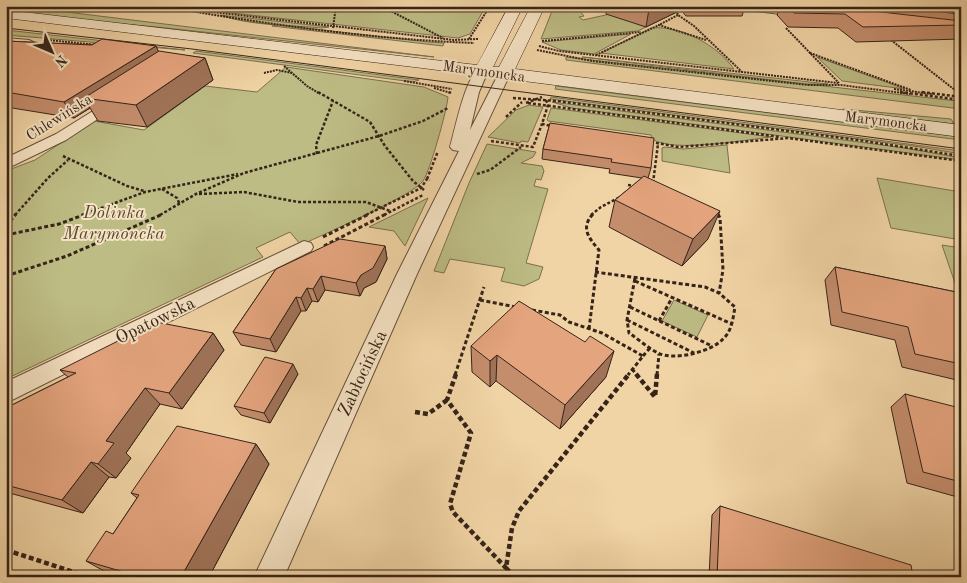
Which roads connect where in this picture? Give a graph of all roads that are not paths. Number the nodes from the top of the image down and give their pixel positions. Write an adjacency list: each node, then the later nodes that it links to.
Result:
1 (56, 6): 9 (main road, Marymoncka)
2 (516, 6): 9 (main road)
3 (538, 6): 10 (main road)
4 (740, 6): 6 (street)
5 (6, 14): 9 (main road, Marymoncka)
6 (817, 15)
7 (6, 41): 8 (street)
8 (29, 42)
9 (486, 64): 10 (main road, Marymoncka); 15 (street, Zabłocińska)
10 (508, 67): 12 (main road, Marymoncka); 13 (main road, Marymoncka); 15 (street, Zabłocińska)
11 (125, 94): 14 (street, Chlewińska)
12 (961, 114)
13 (961, 130)
14 (6, 164)
15 (459, 176): 18 (street, Zabłocińska)
16 (304, 246): 17 (street, Opatowska)
17 (6, 393)
18 (268, 577)

